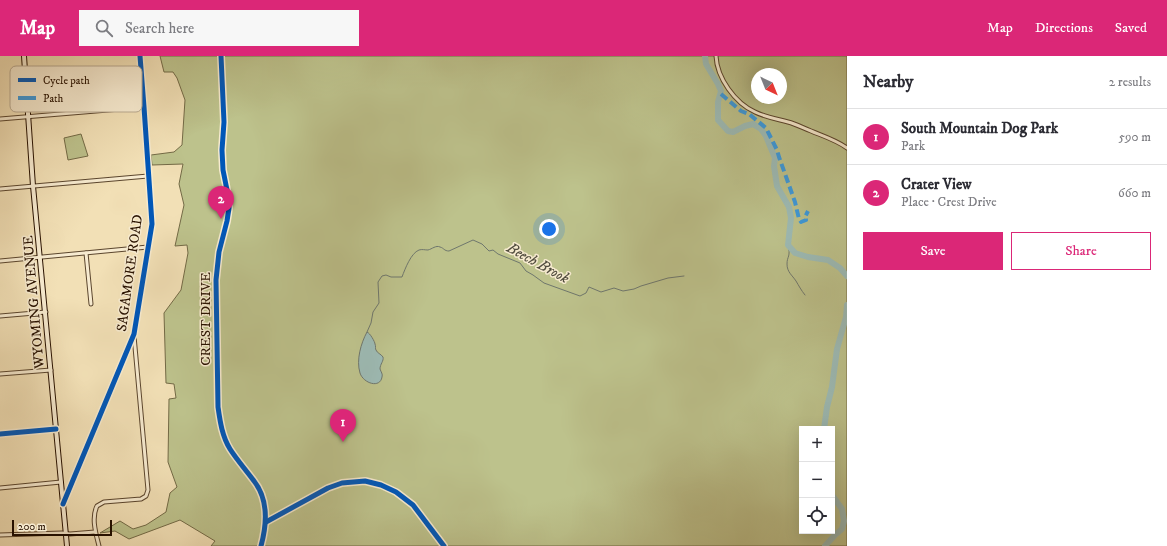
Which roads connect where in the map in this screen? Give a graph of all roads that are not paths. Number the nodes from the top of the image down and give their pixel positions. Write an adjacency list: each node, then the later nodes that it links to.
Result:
1 (24, 56): 5 (main road, WYOMING AVENUE)
2 (140, 56): 6 (street, SAGAMORE ROAD)
3 (221, 56): 32 (street, CREST DRIVE)
4 (716, 56): 13 (street)
5 (25, 66)
6 (141, 66)
7 (142, 82): 8 (street, SAGAMORE ROAD)
8 (144, 107): 14 (street, SAGAMORE ROAD)
9 (28, 112): 11 (main road, WYOMING AVENUE)
10 (80, 112): 11 (street)
11 (28, 116): 12 (street); 15 (main road, WYOMING AVENUE)
12 (0, 119)
13 (847, 148)
14 (148, 176): 15 (street); 17 (street, SAGAMORE ROAD)
15 (33, 186): 16 (street); 19 (main road, WYOMING AVENUE)
16 (0, 189)
17 (148, 247): 18 (street); 24 (street, SAGAMORE ROAD)
18 (86, 253): 19 (street); 21 (street)
19 (41, 258): 20 (street); 22 (main road, WYOMING AVENUE)
20 (0, 261)
21 (91, 304)
22 (46, 312): 23 (street); 25 (main road, WYOMING AVENUE)
23 (0, 316)
24 (134, 334): 31 (street, SAGAMORE ROAD); 33 (street)
25 (51, 370): 26 (street); 27 (main road, WYOMING AVENUE)
26 (0, 374)
27 (56, 429): 28 (street); 29 (main road, WYOMING AVENUE)
28 (0, 434)
29 (61, 482): 30 (street); 31 (main road, WYOMING AVENUE)
30 (0, 488)
31 (63, 504): 34 (main road, WYOMING AVENUE)
32 (266, 522): 38 (street, CREST DRIVE); 39 (street)
33 (95, 532): 34 (street); 37 (street)
34 (66, 533): 35 (street); 36 (main road, WYOMING AVENUE)
35 (0, 535)
36 (67, 546)
37 (99, 546)
38 (261, 546)
39 (444, 546)

